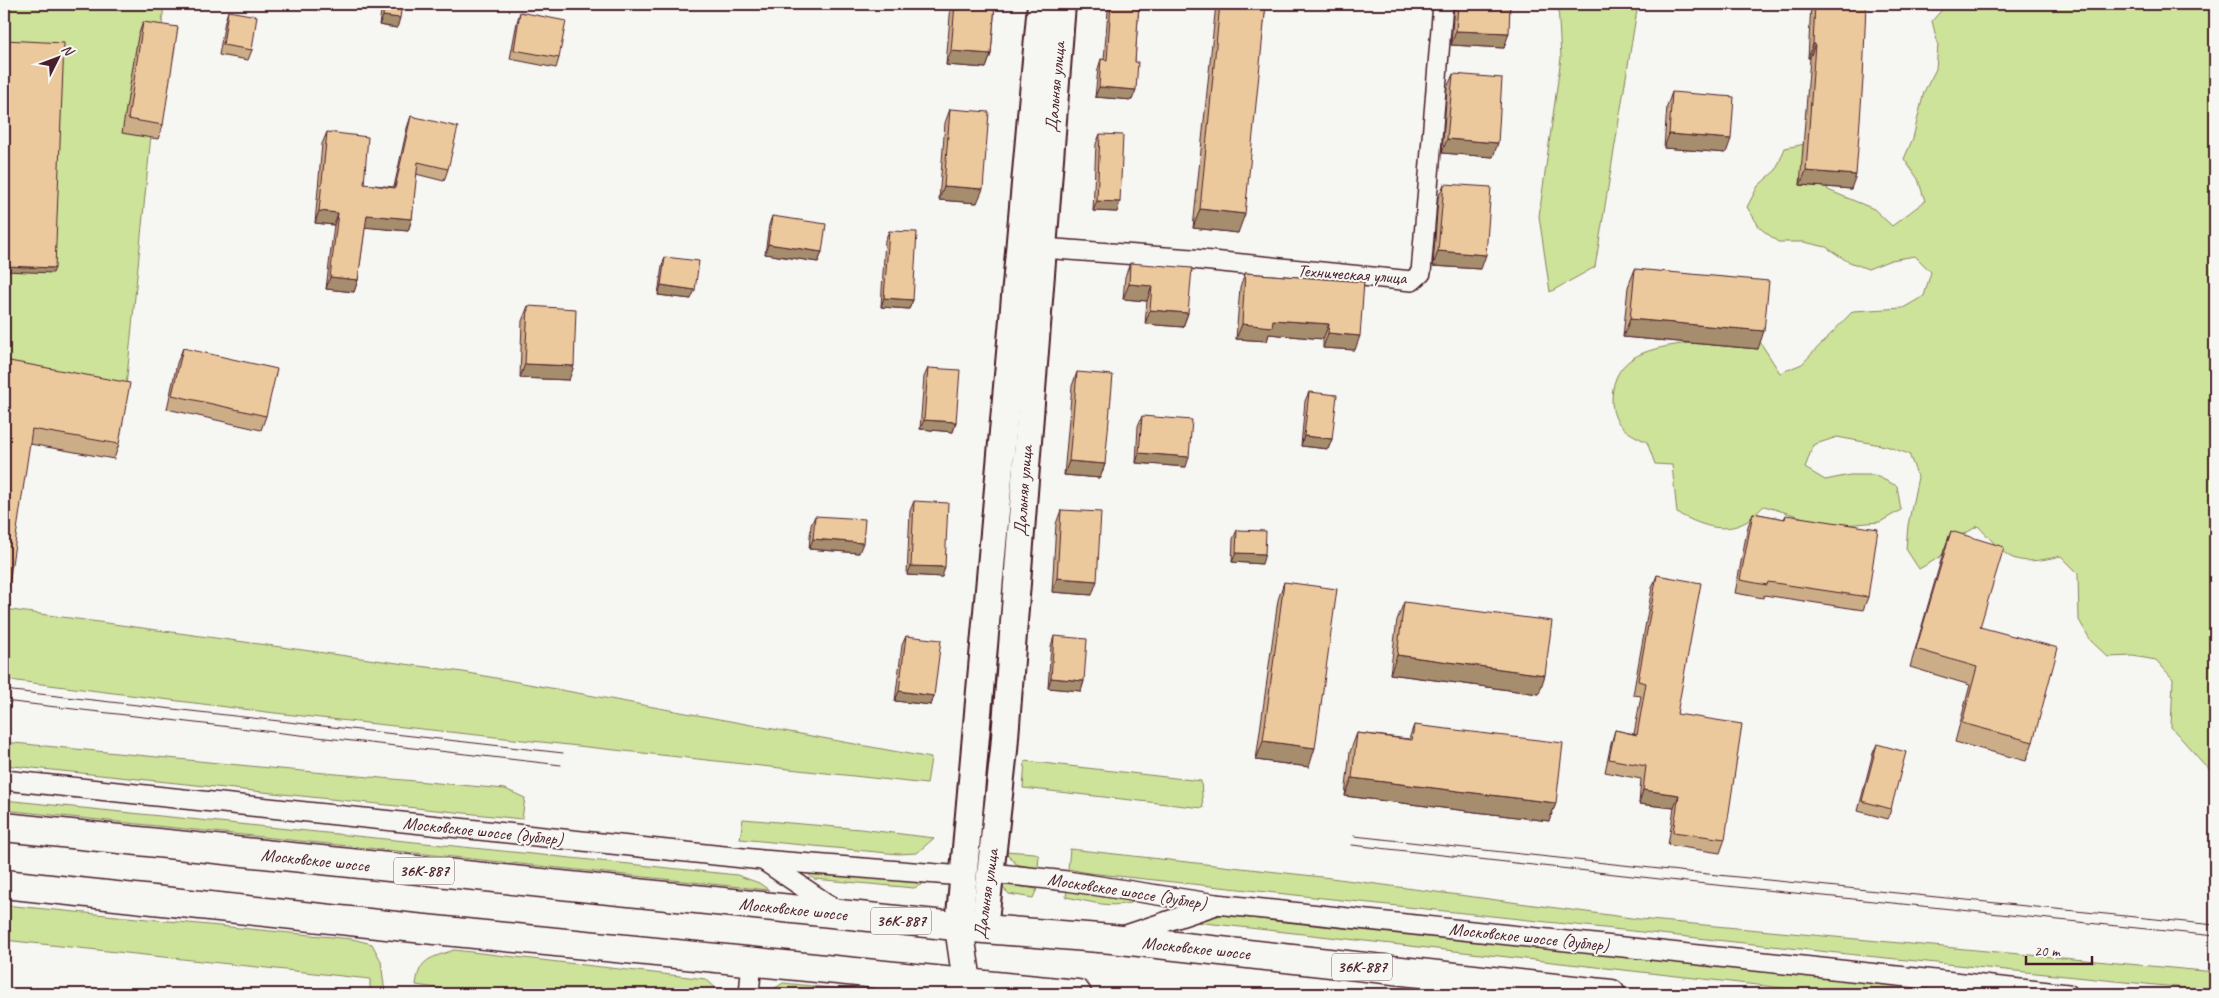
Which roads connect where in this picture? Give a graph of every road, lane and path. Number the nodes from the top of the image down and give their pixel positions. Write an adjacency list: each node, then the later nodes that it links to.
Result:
1 (1041, 4): 9 (main road, Дальняя улица)
2 (1062, 4): 4 (main road, Дальняя улица)
3 (1443, 4): 4 (street, Техническая улица)
4 (1042, 248): 8 (main road, Дальняя улица)
5 (4, 780): 7 (street, Московское шоссе (дублер))
6 (4, 827): 12 (main road, Московское шоссе / 36К-887)
7 (762, 860): 9 (street, Московское шоссе (дублер)); 12 (street)
8 (991, 873): 11 (street, Московское шоссе (дублер)); 13 (main road, Дальняя улица)
9 (963, 876): 13 (main road, Дальняя улица)
10 (4, 884): 15 (main road)
11 (1216, 904): 14 (street); 20 (street, Московское шоссе (дублер))
12 (844, 915): 13 (main road, Московское шоссе / 36К-887)
13 (972, 928): 14 (main road, Московское шоссе / 36К-887); 16 (main road, Дальняя улица)
14 (1112, 939): 19 (main road, Московское шоссе / 36К-887)
15 (752, 961): 16 (main road); 17 (street)
16 (967, 982): 18 (main road)
17 (749, 994)
18 (1077, 994)
19 (1611, 994)
20 (2068, 994)

